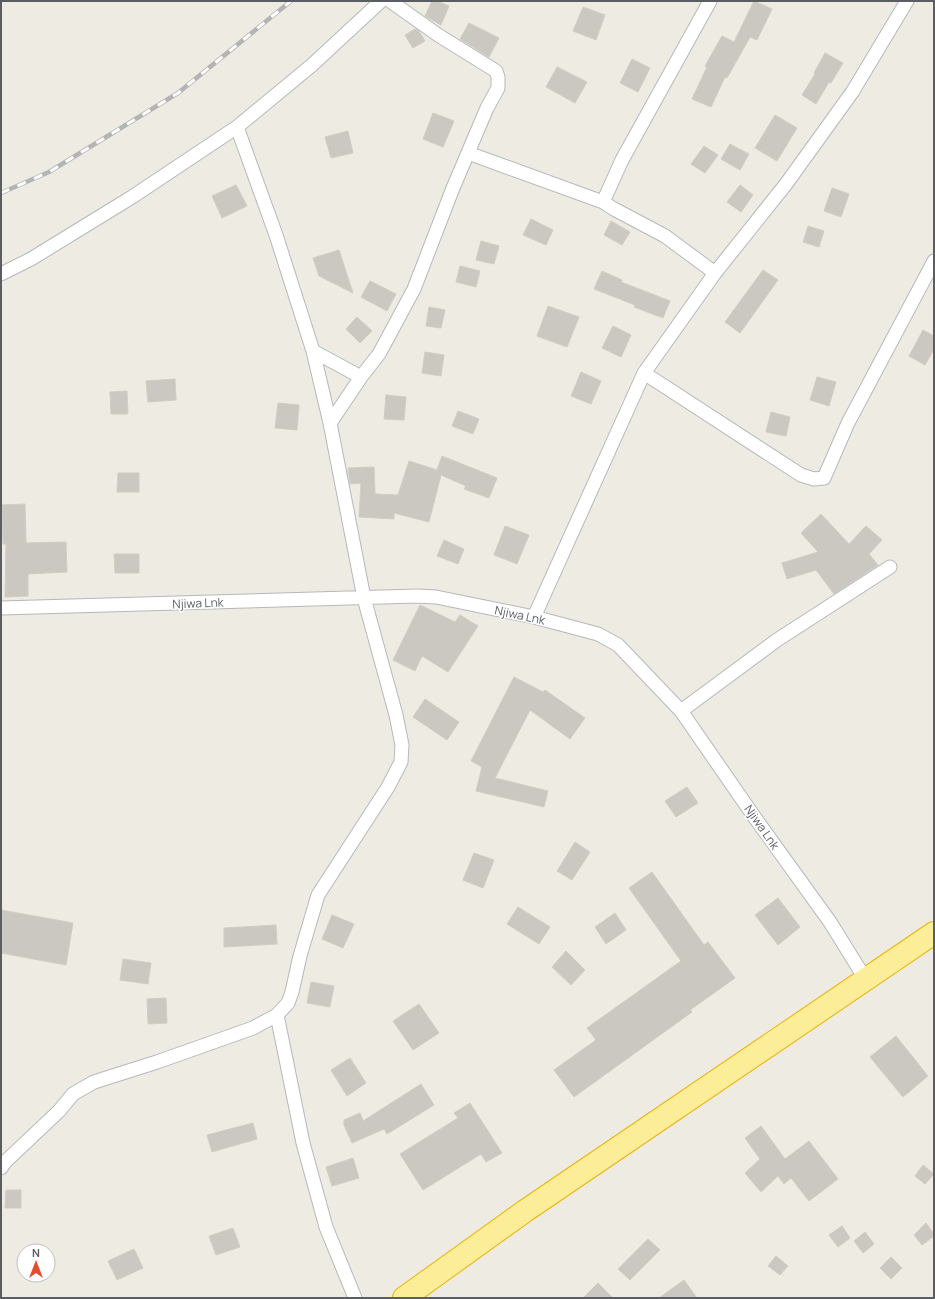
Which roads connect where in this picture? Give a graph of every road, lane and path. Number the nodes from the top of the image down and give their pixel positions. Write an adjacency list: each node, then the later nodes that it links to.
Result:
1 (381, 1): 5 (street)
2 (390, 1): 6 (street)
3 (710, 1): 7 (street)
4 (907, 1): 9 (street)
5 (237, 127): 10 (street); 11 (street)
6 (468, 153): 7 (street); 13 (street)
7 (603, 202): 9 (street)
8 (934, 261): 12 (street)
9 (715, 273): 12 (street)
10 (1, 274)
11 (313, 351): 13 (street); 14 (street)
12 (644, 373): 18 (street)
13 (361, 377): 14 (street)
14 (330, 423): 16 (street)
15 (890, 567): 19 (street)
16 (364, 598): 17 (street, Njiwa Lnk); 18 (street, Njiwa Lnk); 22 (street)
17 (1, 608)
18 (534, 617): 19 (street, Njiwa Lnk)
19 (681, 711): 21 (street, Njiwa Lnk)
20 (934, 933): 21 (highway)
21 (866, 980): 25 (highway)
22 (277, 1015): 23 (street); 24 (street)
23 (1, 1168)
24 (355, 1298)
25 (404, 1298)

